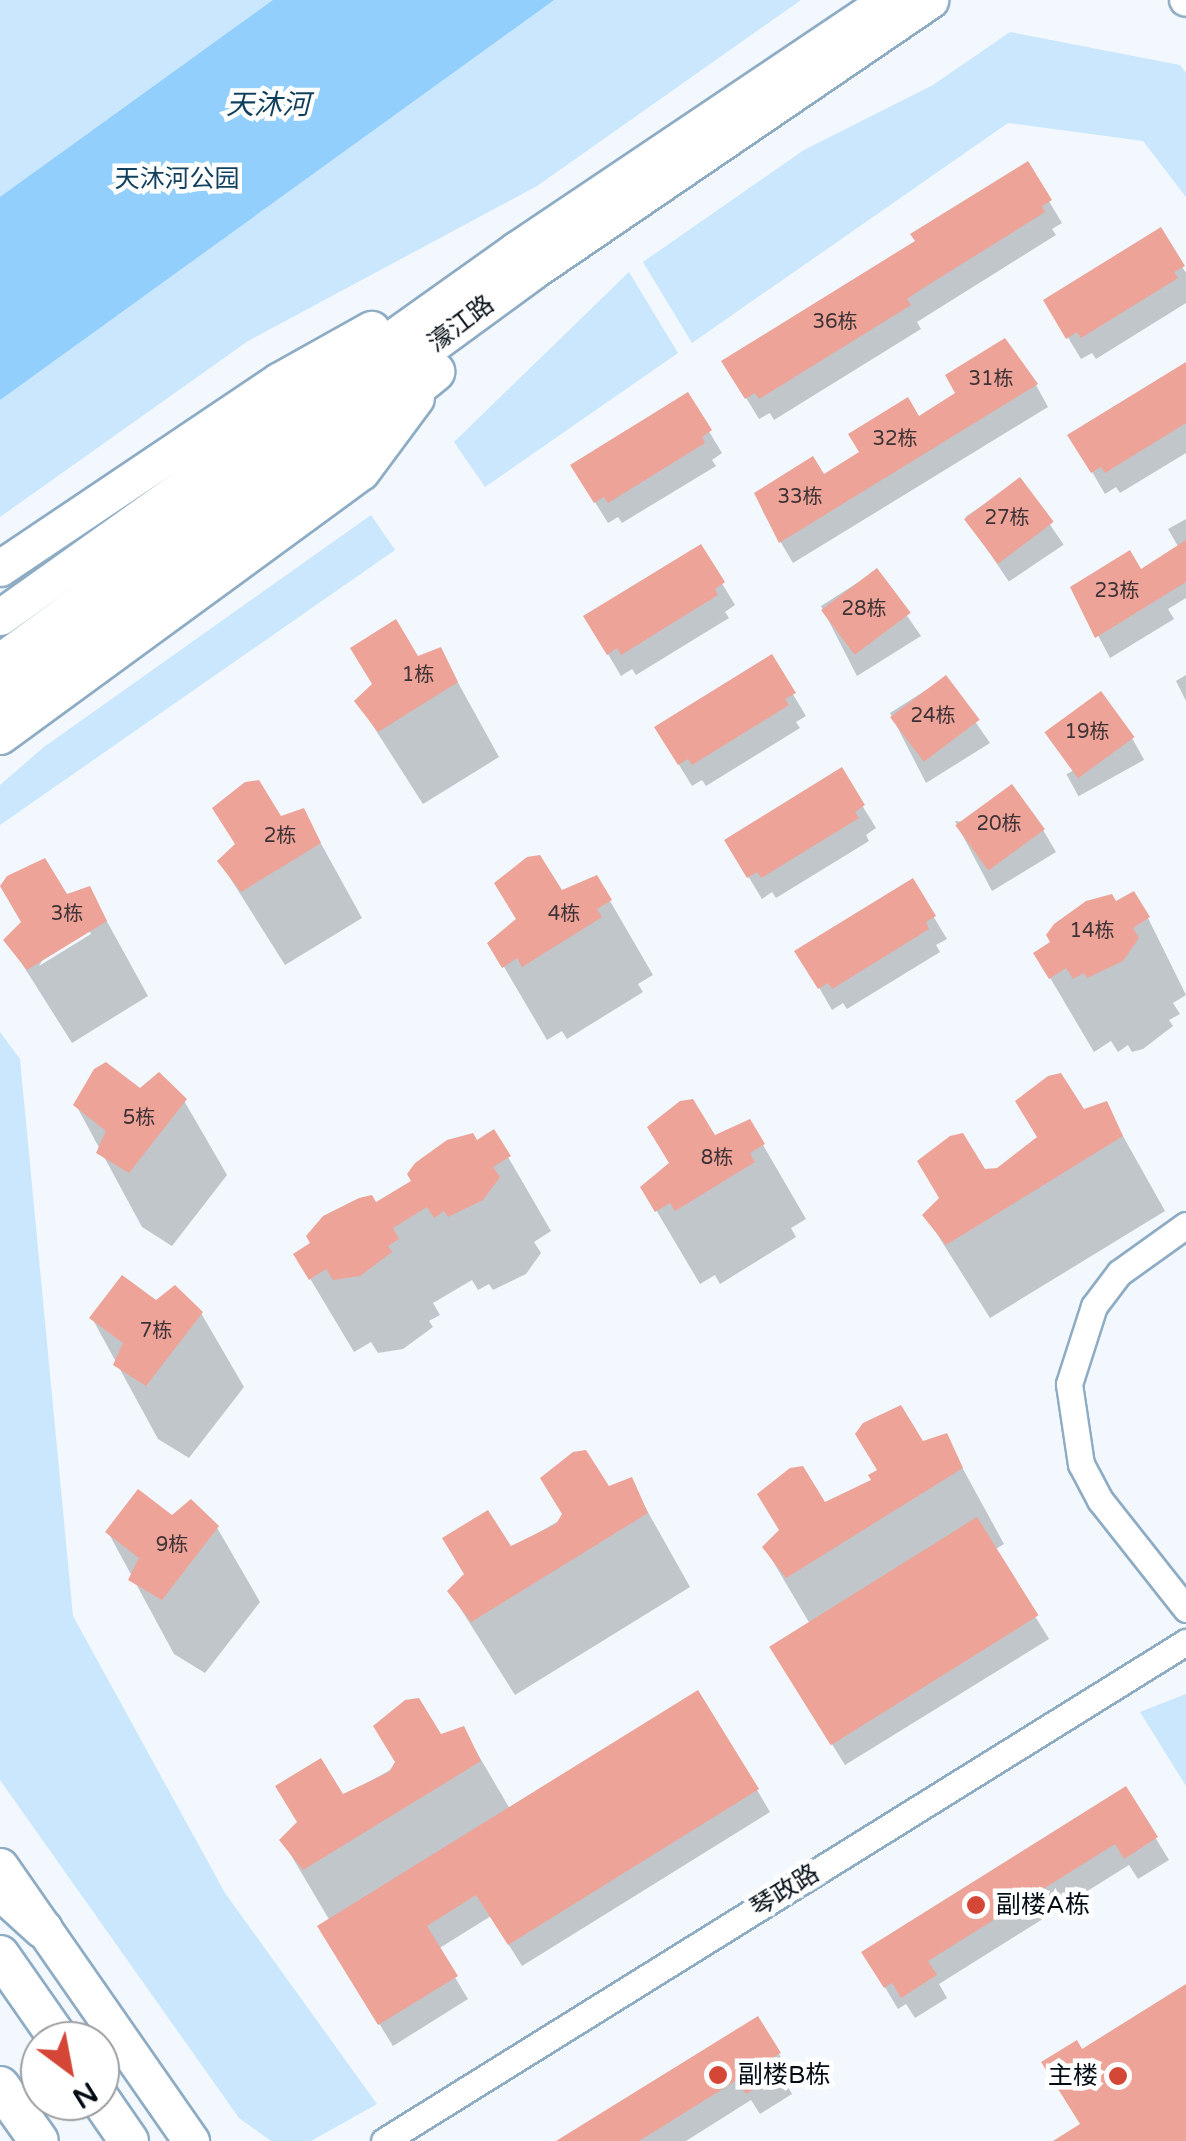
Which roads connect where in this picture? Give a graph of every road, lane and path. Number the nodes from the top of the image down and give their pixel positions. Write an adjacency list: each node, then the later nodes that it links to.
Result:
1 (887, 0): 3 (main road, 濠江路)
2 (930, 0): 3 (main road, 濠江路)
3 (525, 260): 4 (main road); 5 (main road); 6 (main road, 濠江路)
4 (435, 372): 8 (main road); 10 (main road)
5 (0, 568)
6 (53, 602): 7 (main road, 濠江路); 8 (main road, 濠江路)
7 (0, 618)
8 (16, 667): 9 (main road)
9 (0, 696)
10 (0, 736)
11 (1186, 1225): 12 (street)
12 (1186, 1610)
13 (1186, 1642): 22 (street, 琴政路)
14 (0, 1866): 16 (main road)
15 (0, 1890): 16 (main road)
16 (42, 1929): 21 (main road)
17 (0, 1955): 18 (main road)
18 (46, 2021)
19 (0, 2086): 20 (main road)
20 (39, 2141)
21 (191, 2141)
22 (384, 2141)

